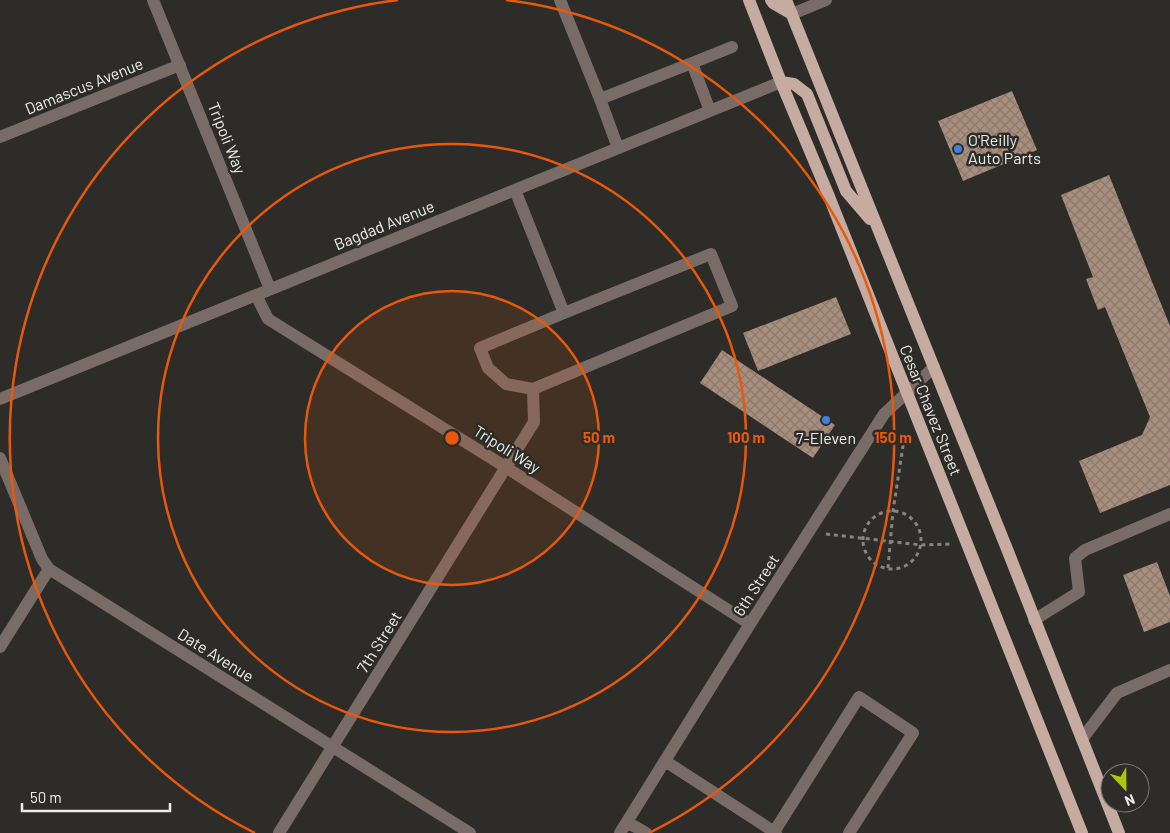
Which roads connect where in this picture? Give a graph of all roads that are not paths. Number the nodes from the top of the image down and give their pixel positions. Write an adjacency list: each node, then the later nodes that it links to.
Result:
1 (153, 0): 10 (street, Tripoli Way)
2 (749, 0): 11 (main road, Cesar Chavez Street)
3 (771, 0): 7 (main road)
4 (786, 0): 7 (main road, Cesar Chavez Street)
5 (826, 0): 7 (street)
6 (562, 1): 12 (street)
7 (792, 14): 17 (main road, Cesar Chavez Street)
8 (732, 48): 9 (street)
9 (692, 63): 12 (street); 13 (street)
10 (180, 65): 14 (street, Damascus Avenue); 18 (street, Tripoli Way)
11 (781, 82): 13 (street, Bagdad Avenue); 17 (main road); 23 (main road, Cesar Chavez Street)
12 (600, 100): 15 (street)
13 (710, 111): 15 (street, Bagdad Avenue)
14 (0, 137)
15 (618, 148): 16 (street, Bagdad Avenue)
16 (515, 190): 18 (street, Bagdad Avenue); 20 (street)
17 (878, 229): 21 (main road, Cesar Chavez Street)
18 (270, 289): 19 (street, Bagdad Avenue)
19 (256, 295): 24 (street, Bagdad Avenue); 26 (street, Tripoli Way)
20 (564, 313): 22 (street); 22 (street)
21 (934, 367): 23 (street, 6th Street); 29 (main road, Cesar Chavez Street)
22 (533, 389): 26 (street, 7th Street)
23 (907, 393): 30 (street, 6th Street); 43 (main road, Cesar Chavez Street)
24 (0, 400)
25 (0, 458): 28 (street)
26 (507, 468): 30 (street, Tripoli Way); 34 (street, 7th Street)
27 (1170, 514): 29 (street)
28 (48, 568): 31 (street); 34 (street, Date Avenue)
29 (1034, 620): 33 (main road, Cesar Chavez Street)
30 (750, 624): 35 (street, 6th Street)
31 (0, 647)
32 (1170, 670): 33 (street)
33 (1082, 740): 44 (main road, Cesar Chavez Street)
34 (333, 748): 38 (street, 7th Street); 39 (street, Date Avenue)
35 (665, 761): 36 (street, 6th Street); 37 (street)
36 (627, 822): 40 (street, 6th Street); 41 (street)
37 (775, 832): 42 (street)
38 (279, 833)
39 (470, 833)
40 (620, 833)
41 (646, 833)
42 (849, 833)
43 (1082, 833)
44 (1119, 833)

